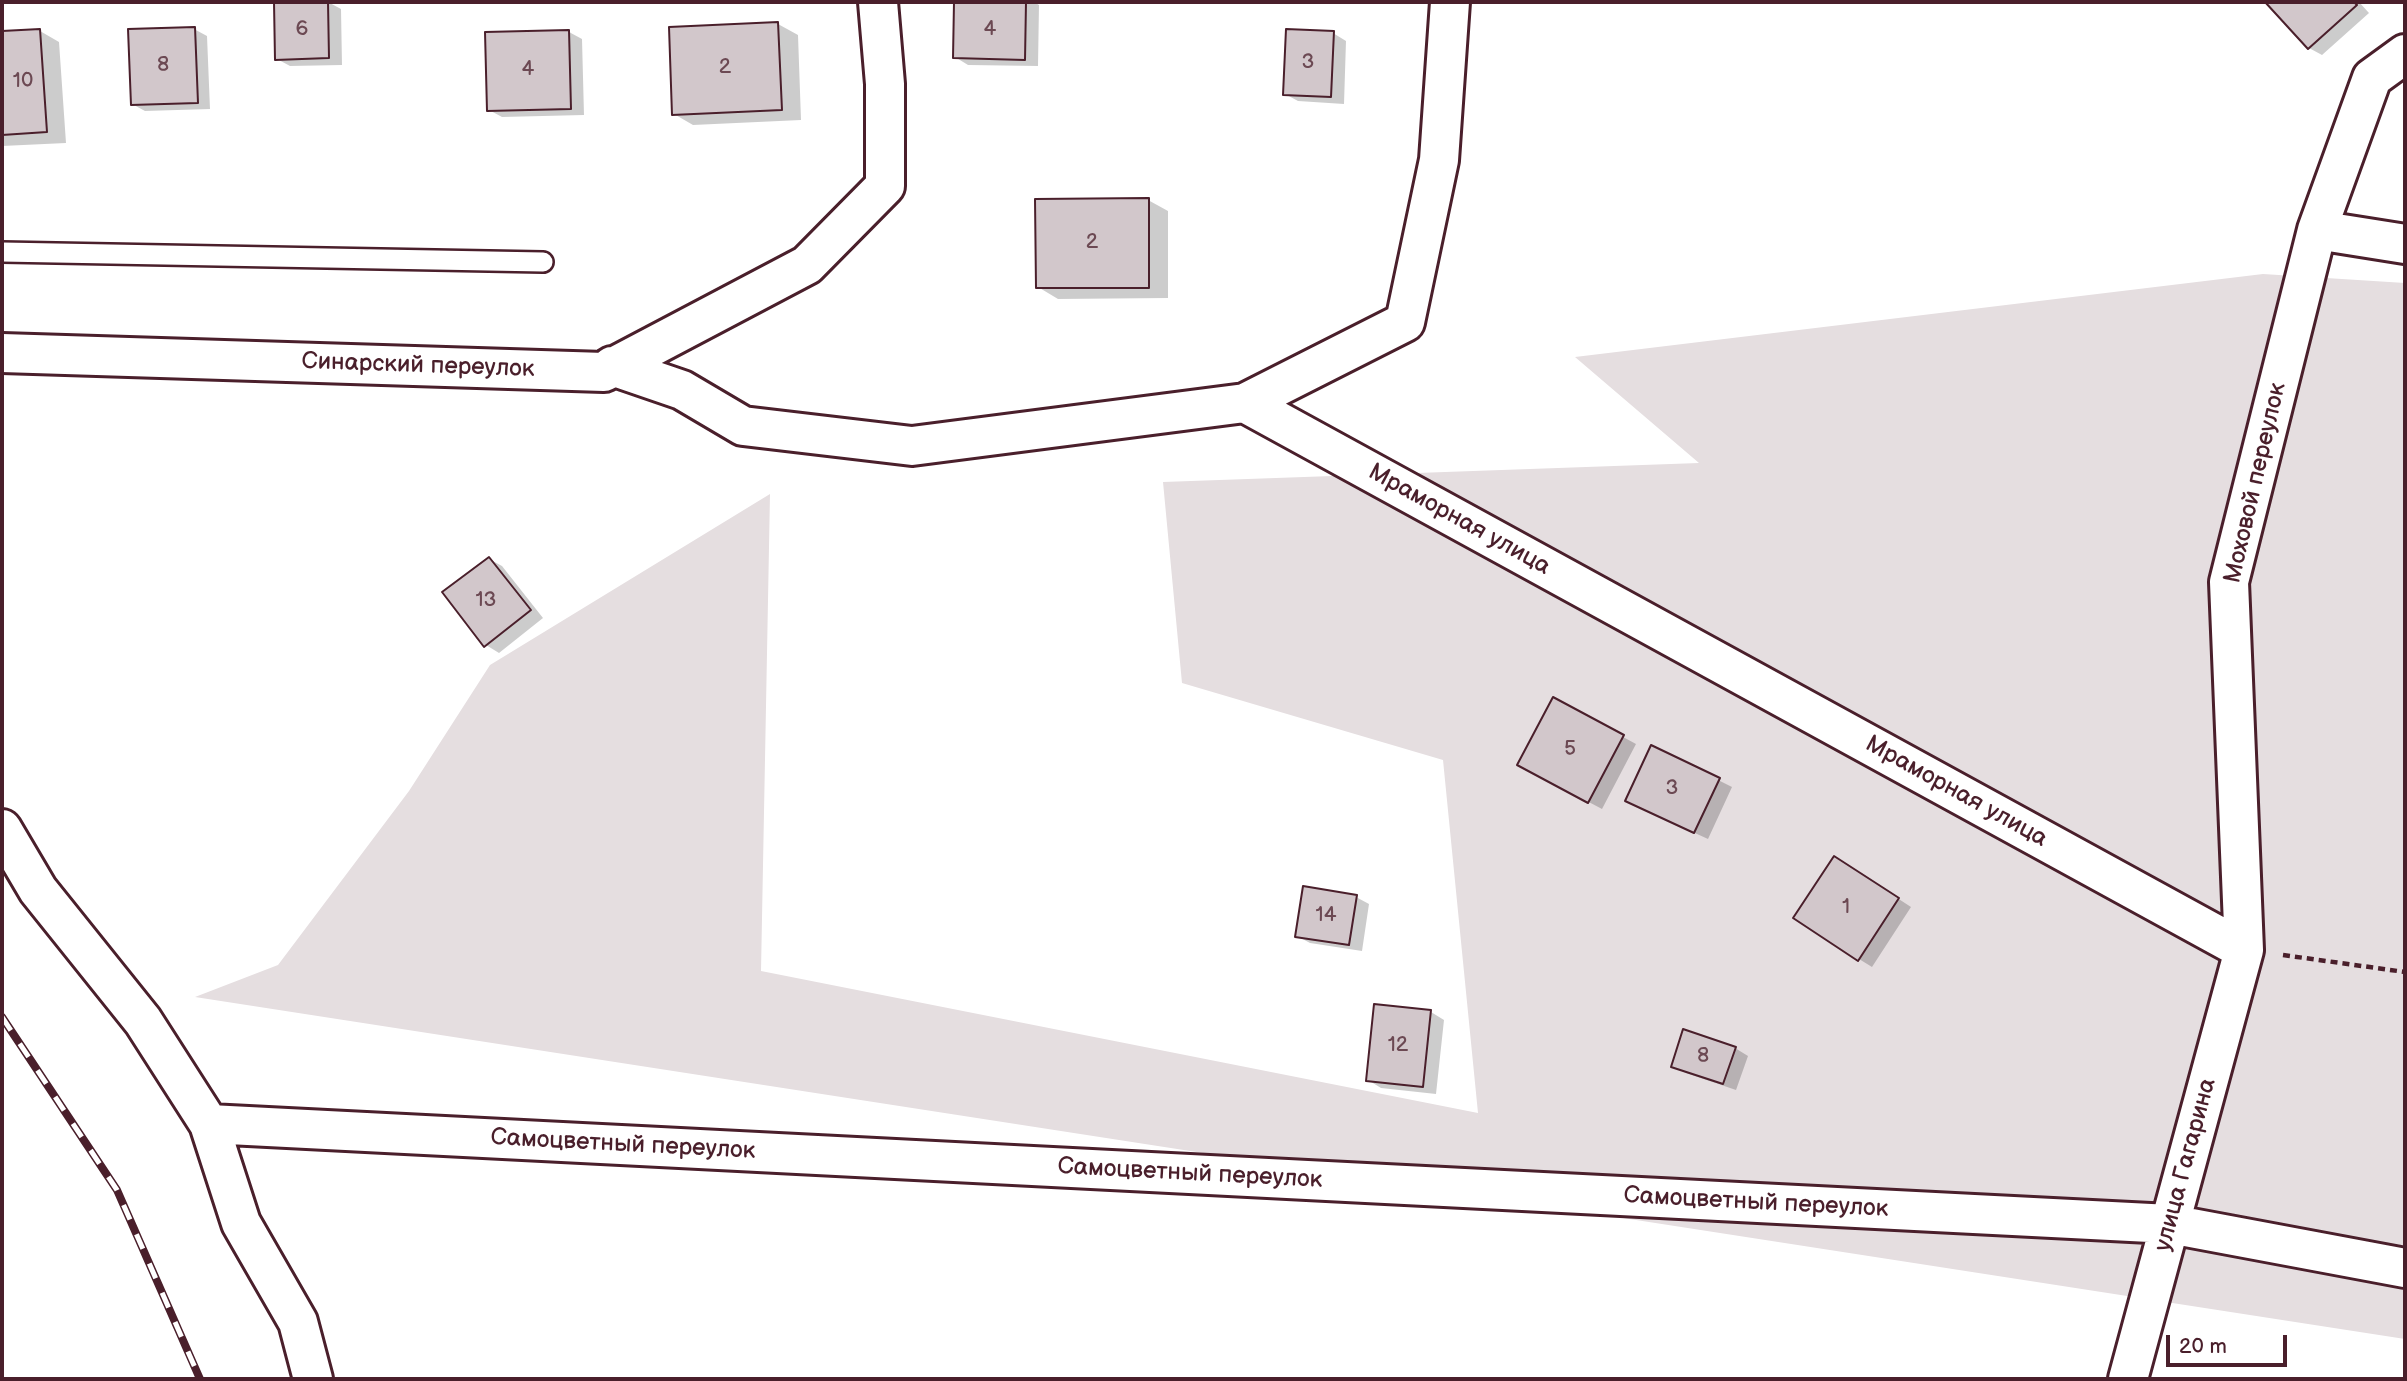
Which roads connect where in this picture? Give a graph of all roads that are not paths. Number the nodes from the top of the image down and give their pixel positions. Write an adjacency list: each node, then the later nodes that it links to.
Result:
1 (878, 2): 9 (street, Синарский переулок)
2 (1450, 2): 10 (street)
3 (2405, 54): 4 (street, Моховой переулок)
4 (2317, 230): 5 (street); 12 (street, Моховой переулок)
5 (2405, 244)
6 (2, 252): 7 (lane)
7 (543, 262)
8 (2, 353): 9 (street, Синарский переулок)
9 (612, 366): 10 (street)
10 (1245, 403): 12 (street, Мраморная улица)
11 (2, 830): 13 (street)
12 (2244, 950): 14 (street, улица Гагарина)
13 (209, 1124): 14 (street, Самоцветный переулок); 16 (street)
14 (2171, 1224): 15 (street, Самоцветный переулок); 17 (street, улица Гагарина)
15 (2405, 1268)
16 (313, 1379)
17 (2128, 1379)

